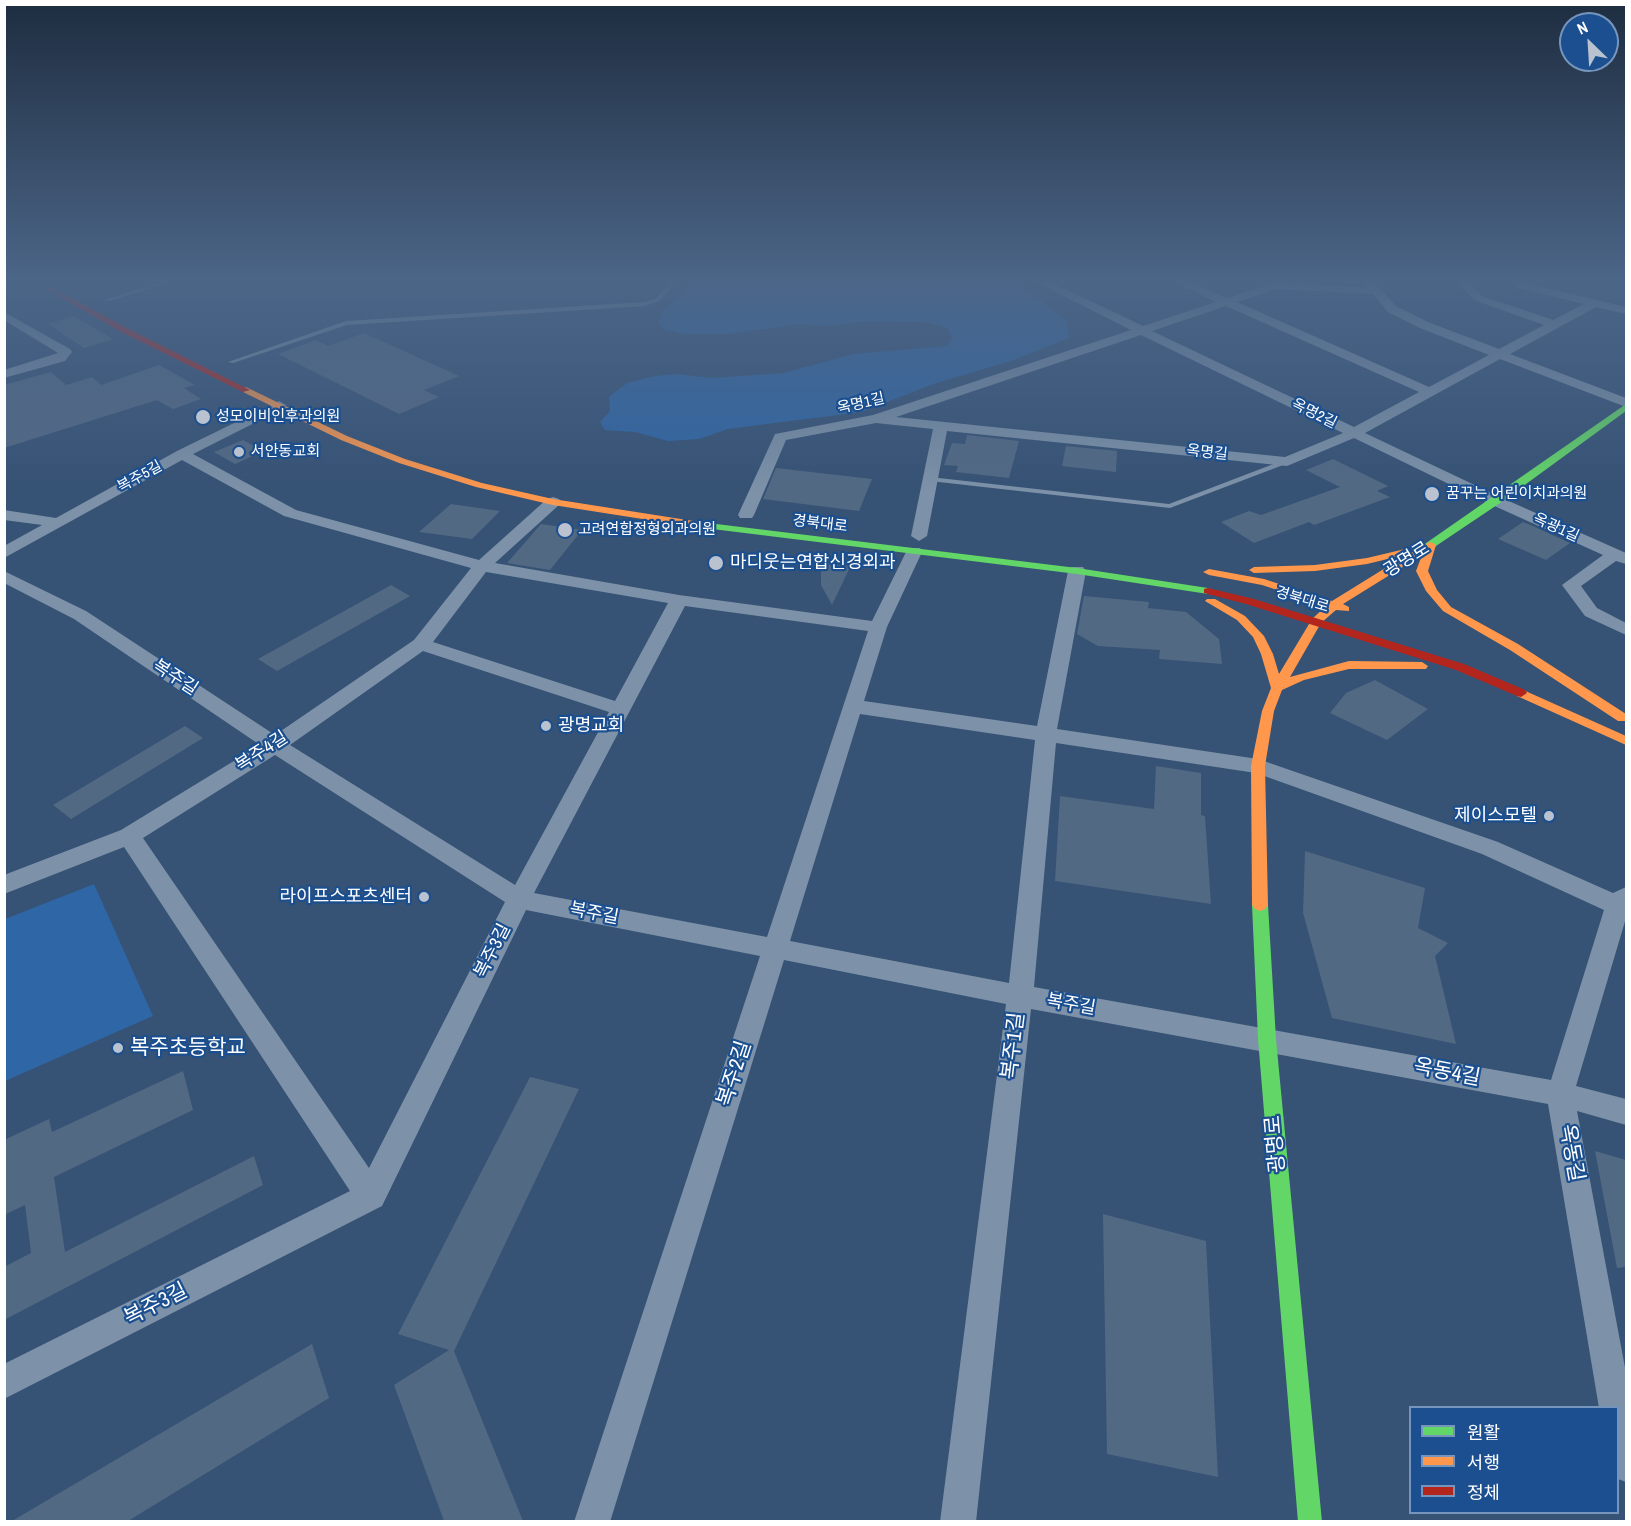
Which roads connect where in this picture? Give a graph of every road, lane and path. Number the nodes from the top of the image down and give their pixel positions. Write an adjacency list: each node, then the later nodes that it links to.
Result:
1 (63, 350): 12 (street)
2 (166, 350): 15 (street, 경북대로)
3 (255, 350): 10 (lane)
4 (1084, 350): 17 (street, 옥명1길)
5 (1182, 350): 19 (street, 옥명2길)
6 (1334, 350): 13 (street)
7 (1487, 350): 9 (street)
8 (1507, 350): 9 (street, 옥명길)
9 (1499, 355): 13 (street, 옥명길); 14 (street)
10 (226, 359): 11 (street)
11 (250, 372)
12 (4, 374)
13 (1430, 392): 19 (street, 옥명길)
14 (1626, 403)
15 (279, 405): 20 (street, 복주5길); 24 (street, 경북대로)
16 (1626, 407): 23 (street, 광명로)
17 (876, 419): 18 (street, 옥명길); 26 (street, 옥명1길)
18 (941, 426): 21 (street, 옥명길); 22 (street)
19 (1354, 433): 21 (street, 옥명길); 23 (street, 옥명2길)
20 (182, 454): 27 (street, 복주5길); 32 (street)
21 (1287, 462): 22 (lane)
22 (930, 479): 28 (street)
23 (1496, 501): 29 (street, 광명로); 31 (street, 옥광1길)
24 (553, 502): 28 (street, 경북대로); 32 (street, 복주4길)
25 (4, 515): 27 (street)
26 (746, 515)
27 (59, 523): 30 (street, 복주5길)
28 (918, 540): 33 (street, 경북대로); 40 (street, 복주2길)
29 (1431, 545): 37 (street, 광명로); 37 (street, 경북대로); 48 (street)
30 (4, 554)
31 (1621, 557): 41 (street, 옥광1길)
32 (482, 566): 36 (street); 42 (street, 복주4길)
33 (1077, 571): 35 (street, 경북대로); 49 (street, 복주1길)
34 (4, 576): 51 (street, 복주길)
35 (1163, 582): 39 (street, 경북대로); 45 (street)
36 (679, 600): 40 (street); 47 (street, 복주3길)
37 (1334, 605): 38 (street, 경북대로); 39 (street, 광명로)
38 (1357, 613)
39 (1316, 621): 43 (street, 경북대로); 45 (street, 광명로)
40 (878, 627): 46 (street, 복주2길)
41 (1626, 630)
42 (421, 644): 47 (street); 51 (street, 복주4길)
43 (1460, 667): 45 (street); 50 (street, 경북대로)
44 (1546, 685): 48 (street)
45 (1277, 687): 52 (street, 광명로)
46 (853, 706): 49 (street); 57 (street, 복주2길)
47 (620, 709): 55 (street, 복주3길)
48 (1624, 719)
49 (1046, 735): 52 (street); 58 (street, 복주1길)
50 (1626, 741)
51 (274, 745): 53 (street, 복주4길); 55 (street, 복주길)
52 (1258, 766): 56 (street, 옥동길); 59 (street, 광명로)
53 (129, 836): 54 (street, 복주4길); 62 (street)
54 (4, 885)
55 (519, 899): 57 (street, 복주길); 62 (street, 복주3길)
56 (1624, 902): 60 (street, 옥동길)
57 (775, 950): 58 (street, 복주길); 67 (street, 복주2길)
58 (1020, 996): 59 (street, 복주길); 68 (street, 복주1길)
59 (1267, 1039): 60 (street, 옥동4길); 69 (street, 광명로)
60 (1560, 1094): 61 (street, 옥동4길); 64 (street, 옥동길)
61 (1626, 1112)
62 (371, 1196): 63 (street, 복주3길)
63 (4, 1382)
64 (1616, 1406)
65 (1619, 1425): 66 (street)
66 (1626, 1465)
67 (592, 1521)
68 (958, 1521)
69 (1310, 1521)

